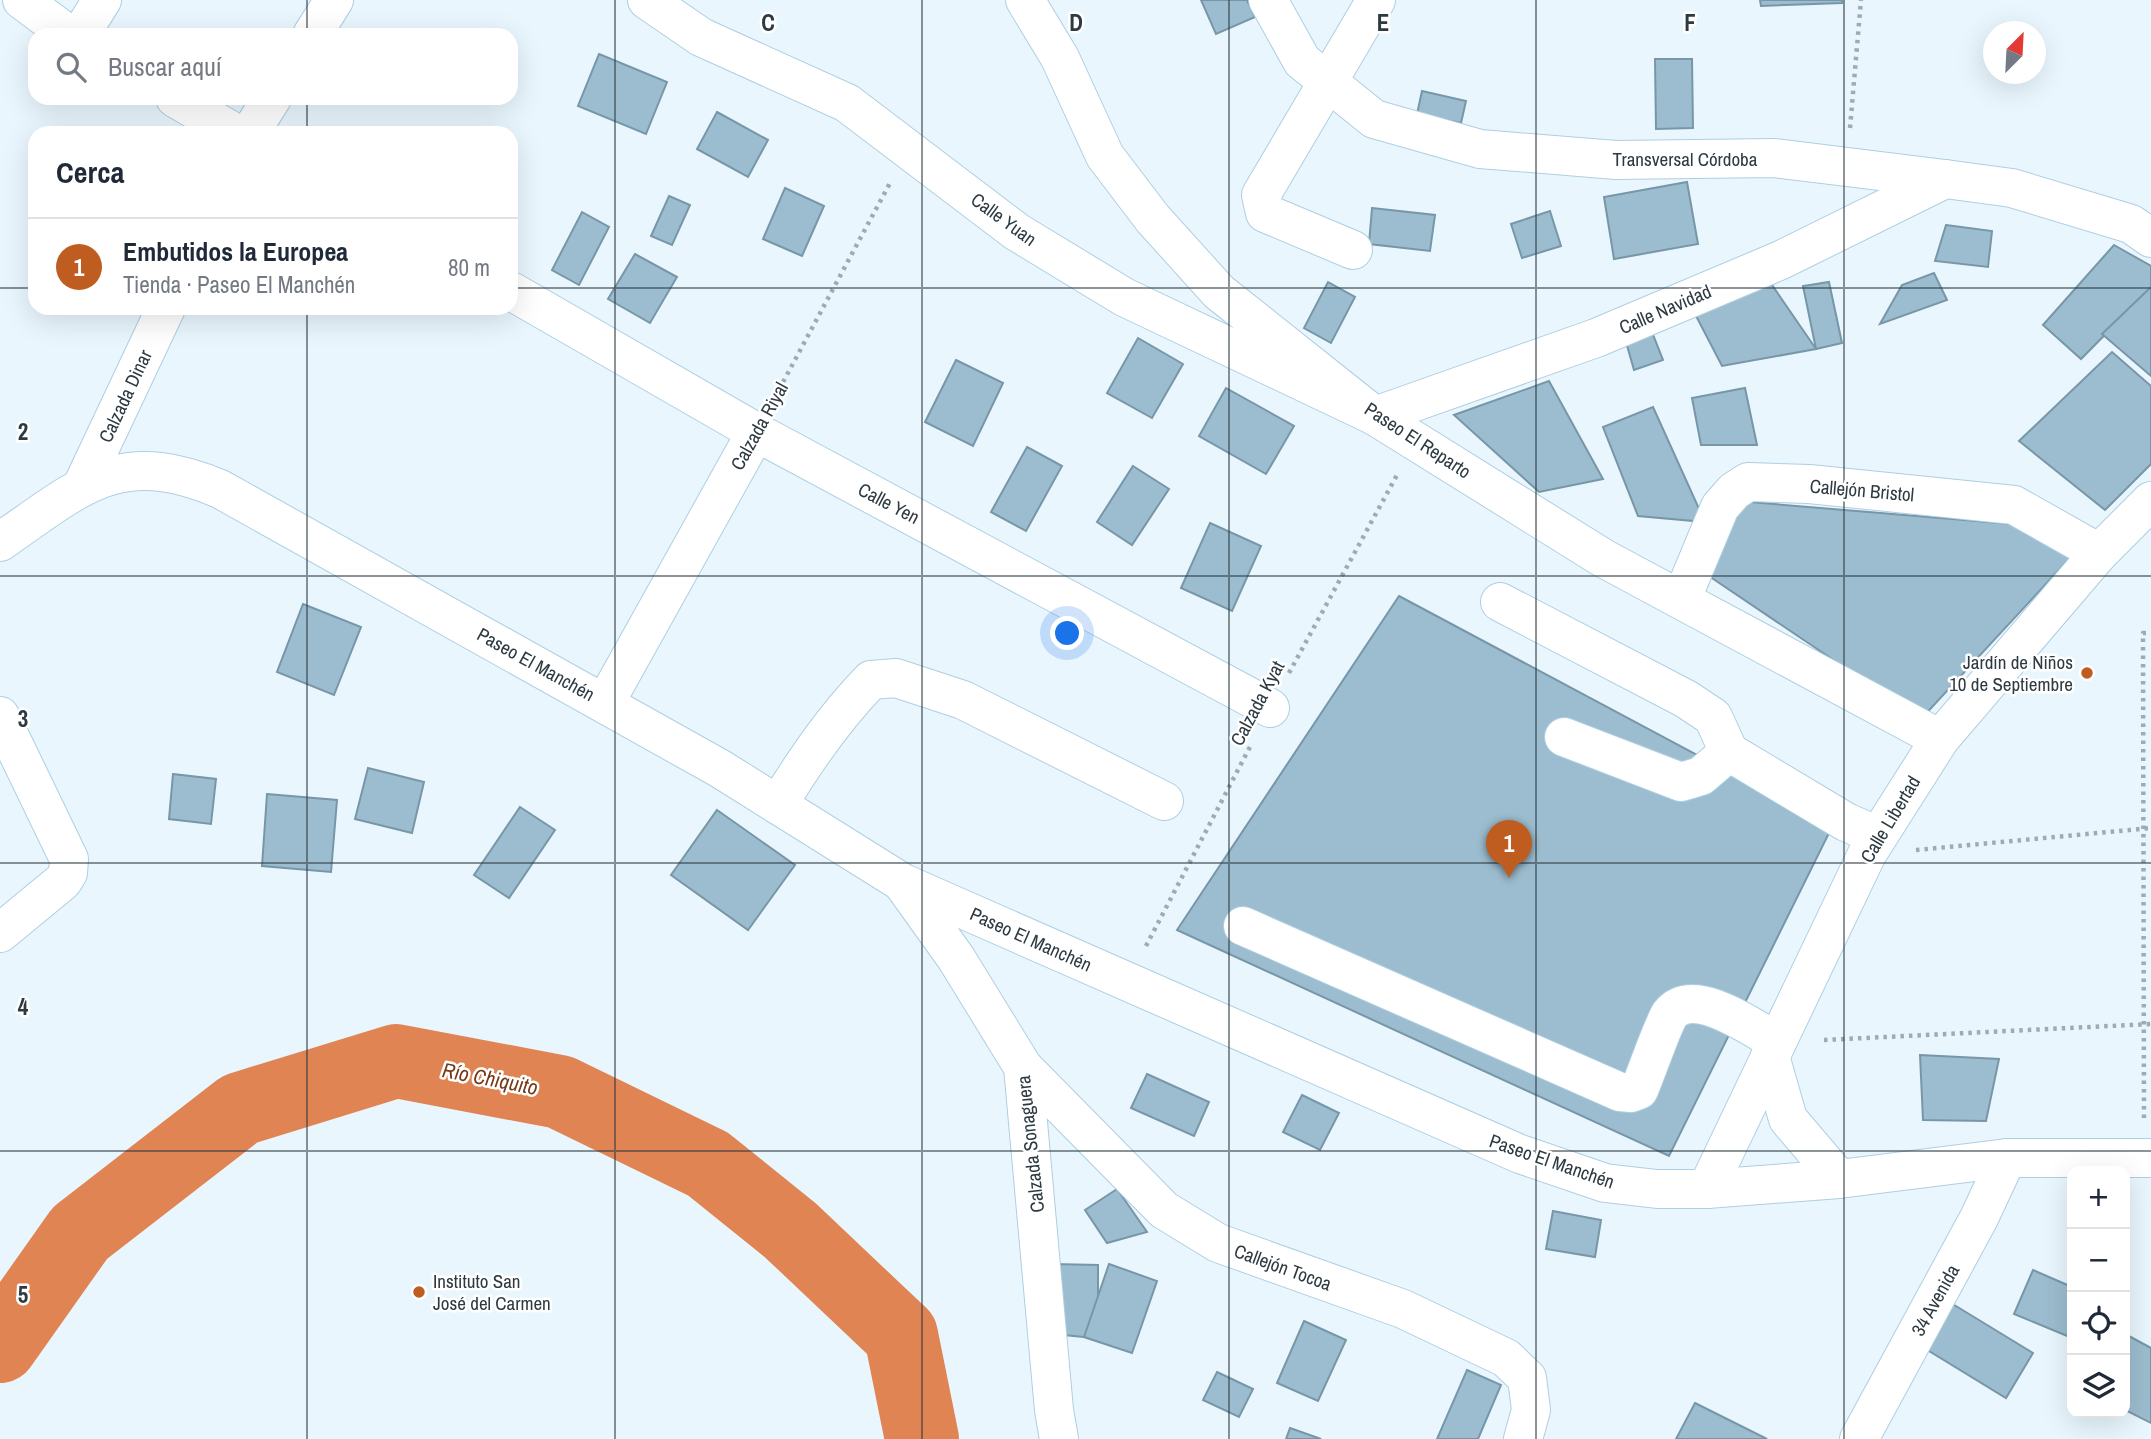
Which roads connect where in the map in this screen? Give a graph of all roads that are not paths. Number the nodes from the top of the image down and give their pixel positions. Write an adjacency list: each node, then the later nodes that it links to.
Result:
1 (22, 0): 8 (street)
2 (102, 0): 9 (street)
3 (334, 0): 10 (street)
4 (646, 0): 21 (street, Calle Yuan)
5 (1024, 0): 21 (street, Paseo El Reparto)
6 (1268, 0): 11 (street, Transversal Córdoba)
7 (1376, 0): 11 (street)
8 (60, 28)
9 (84, 28)
10 (316, 28)
11 (1326, 80): 16 (street, Transversal Córdoba); 18 (street)
12 (187, 105): 14 (street)
13 (268, 105): 15 (street)
14 (223, 126)
15 (254, 126)
16 (1945, 179): 17 (street, Transversal Córdoba); 21 (street, Calle Navidad)
17 (2151, 238)
18 (1353, 250)
19 (518, 295): 22 (street, Calle Yen)
20 (163, 315): 23 (street, Calzada Dinar)
21 (1375, 416): 27 (street, Paseo El Reparto)
22 (756, 432): 29 (street, Calzada Riyal); 30 (street, Calle Yen)
23 (83, 484): 25 (street, Paseo El Manchén); 29 (street, Paseo El Manchén)
24 (2151, 501): 26 (street, Calle Libertad)
25 (0, 542)
26 (2099, 553): 27 (street, Callejón Bristol); 33 (street, Calle Libertad)
27 (1682, 598): 33 (street, Paseo El Reparto)
28 (1500, 602): 34 (street)
29 (604, 702): 36 (street, Paseo El Manchén)
30 (1270, 708)
31 (0, 716): 40 (street)
32 (1564, 737): 34 (street)
33 (1940, 739): 37 (street, Calle Libertad)
34 (1729, 752): 37 (street)
35 (1164, 801): 36 (street)
36 (778, 805): 38 (street, Paseo El Manchén)
37 (1873, 845): 41 (street, Calle Libertad)
38 (903, 883): 42 (street, Calzada Sonaguera); 46 (street, Paseo El Manchén)
39 (1243, 926): 41 (street)
40 (0, 933)
41 (1774, 1049): 45 (street); 46 (street, Calle Libertad)
42 (1023, 1067): 47 (street, Calzada Sonaguera); 48 (street, Callejón Tocoa)
43 (2147, 1157): 44 (street, Paseo El Manchén)
44 (2007, 1158): 45 (street, Paseo El Manchén); 49 (street, 34 Avenida)
45 (1839, 1179): 46 (street, Paseo El Manchén)
46 (1707, 1189)
47 (1059, 1439)
48 (1523, 1439)
49 (1859, 1439)

